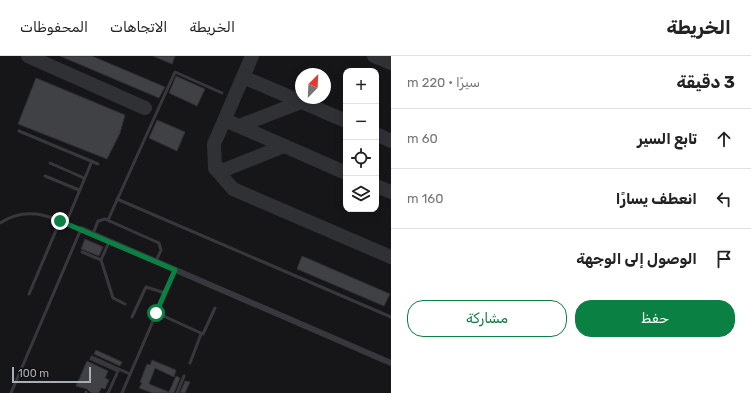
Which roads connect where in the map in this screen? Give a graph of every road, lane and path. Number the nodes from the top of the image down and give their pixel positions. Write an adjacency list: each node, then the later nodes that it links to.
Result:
1 (222, 93): 9 (lane)
2 (19, 130): 3 (lane)
3 (92, 161): 5 (lane); 7 (lane)
4 (50, 163): 7 (lane)
5 (98, 164)
6 (45, 176): 8 (lane)
7 (84, 178): 8 (lane)
8 (79, 190): 13 (lane)
9 (118, 199): 10 (lane); 27 (lane)
10 (108, 220): 15 (lane); 19 (lane)
11 (60, 221): 12 (lane); 13 (lane); 22 (lane)
12 (0, 223)
13 (66, 223): 14 (lane)
14 (82, 229): 15 (street); 34 (lane)
15 (93, 234): 16 (street)
16 (110, 241): 18 (lane); 19 (street)
17 (82, 252): 18 (lane)
18 (101, 260): 23 (lane)
19 (156, 262): 20 (street)
20 (175, 270): 21 (lane); 30 (street)
21 (165, 293): 25 (lane); 26 (lane)
22 (29, 294)
23 (126, 304)
24 (215, 308): 28 (lane)
25 (156, 313): 28 (lane); 32 (lane)
26 (132, 317)
27 (391, 317)
28 (202, 334): 29 (lane)
29 (190, 363)
30 (391, 364)
31 (118, 370): 31 (lane); 32 (lane); 35 (lane)
32 (130, 374): 36 (lane)
33 (184, 376): 37 (lane)
34 (11, 393)
35 (108, 393)
36 (123, 393)
37 (177, 393)

